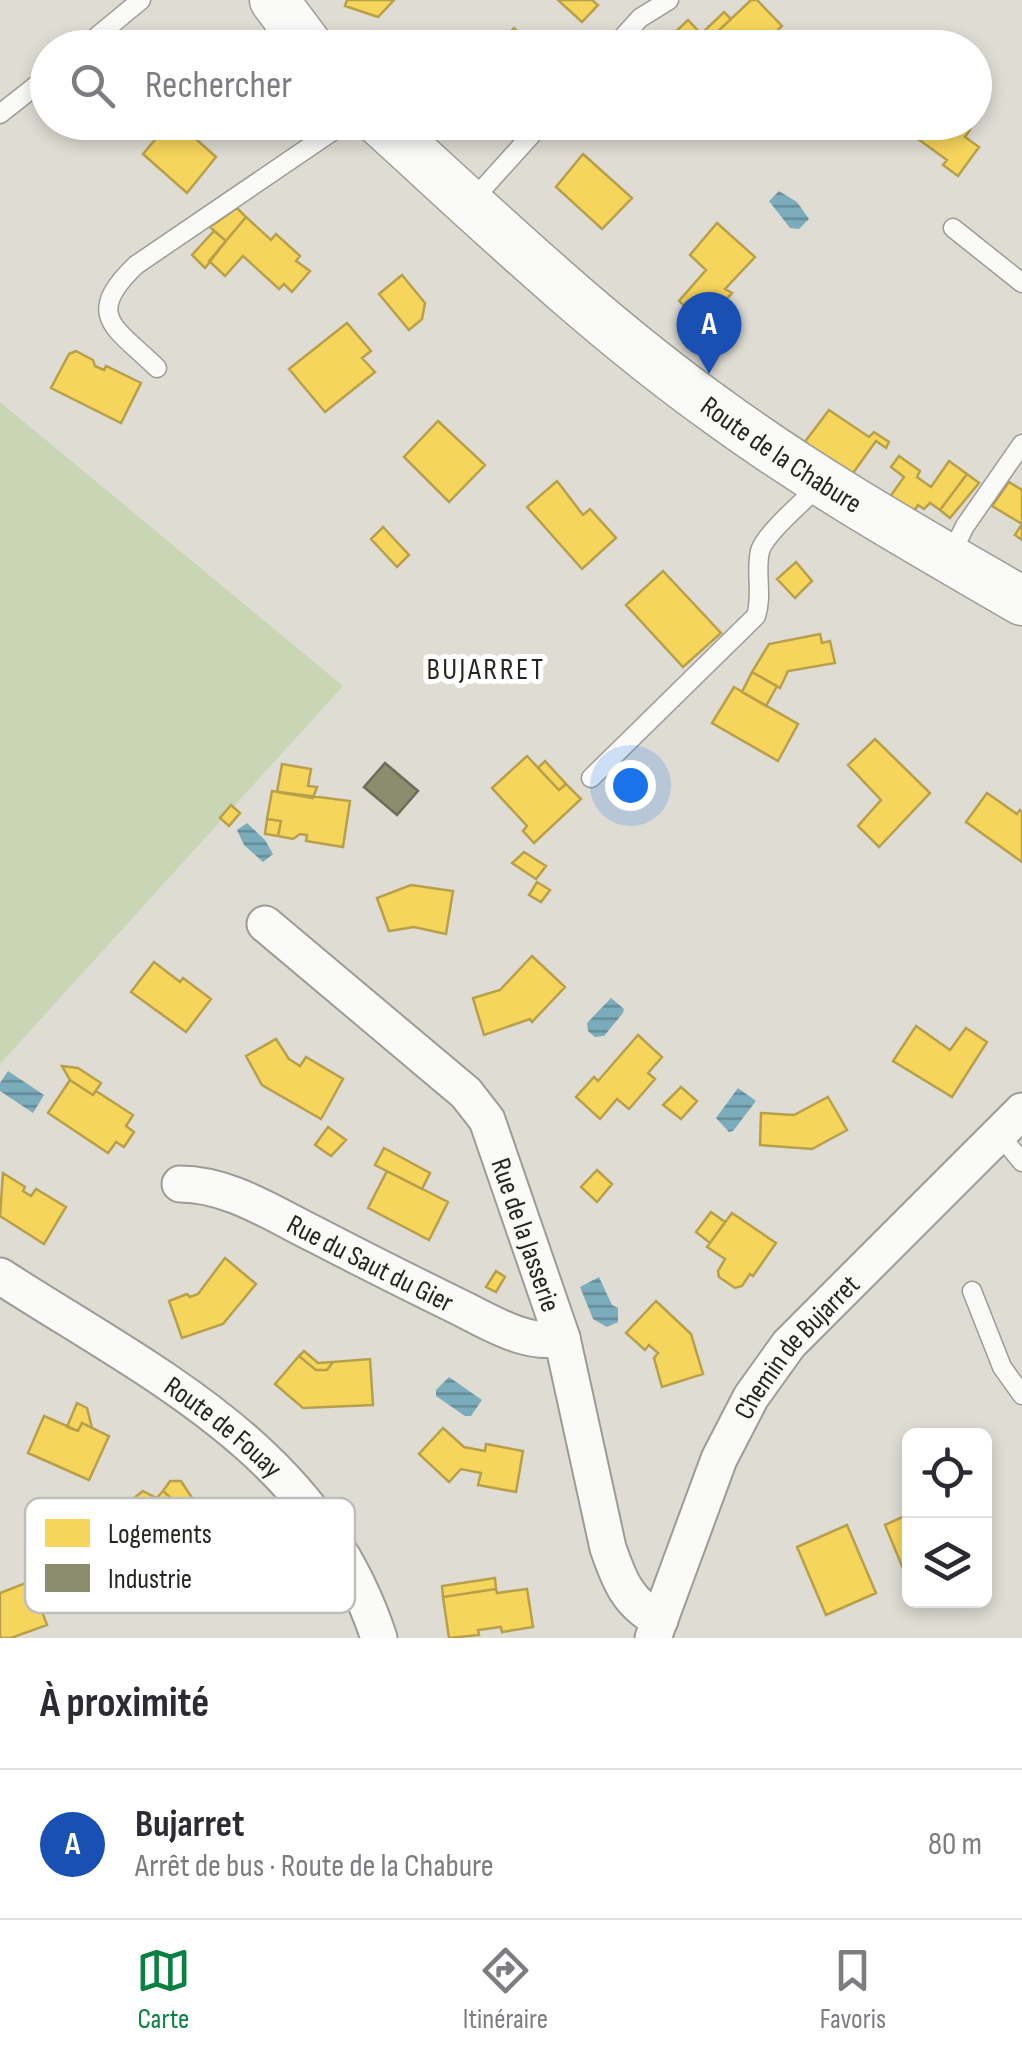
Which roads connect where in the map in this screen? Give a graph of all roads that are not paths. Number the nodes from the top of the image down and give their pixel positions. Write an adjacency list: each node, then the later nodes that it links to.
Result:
1 (141, 0): 4 (lane)
2 (274, 0): 5 (main road)
3 (669, 0): 6 (lane)
4 (105, 30)
5 (296, 30)
6 (629, 30)
7 (30, 90): 8 (lane)
8 (0, 114)
9 (320, 140): 15 (lane)
10 (400, 140): 12 (main road, Route de la Chabure)
11 (527, 140): 12 (lane)
12 (470, 203): 17 (main road, Route de la Chabure)
13 (953, 228): 14 (lane)
14 (1022, 283)
15 (157, 368)
16 (1022, 444): 18 (lane)
17 (820, 483): 18 (main road, Route de la Chabure); 20 (lane)
18 (949, 559): 19 (main road, Route de la Chabure)
19 (1022, 601)
20 (591, 778)
21 (264, 924): 27 (street, Rue de la Jasserie)
22 (1010, 1122): 23 (lane); 31 (street, Chemin de Bujarret)
23 (1022, 1162)
24 (180, 1184): 27 (street, Rue du Saut du Gier)
25 (0, 1276): 29 (street, Route de Fouay)
26 (972, 1291): 28 (lane)
27 (562, 1338): 31 (street, Rue de la Jasserie)
28 (1022, 1395)
29 (302, 1498)
30 (355, 1579): 32 (street, Route de Fouay)
31 (656, 1629)
32 (379, 1638)

